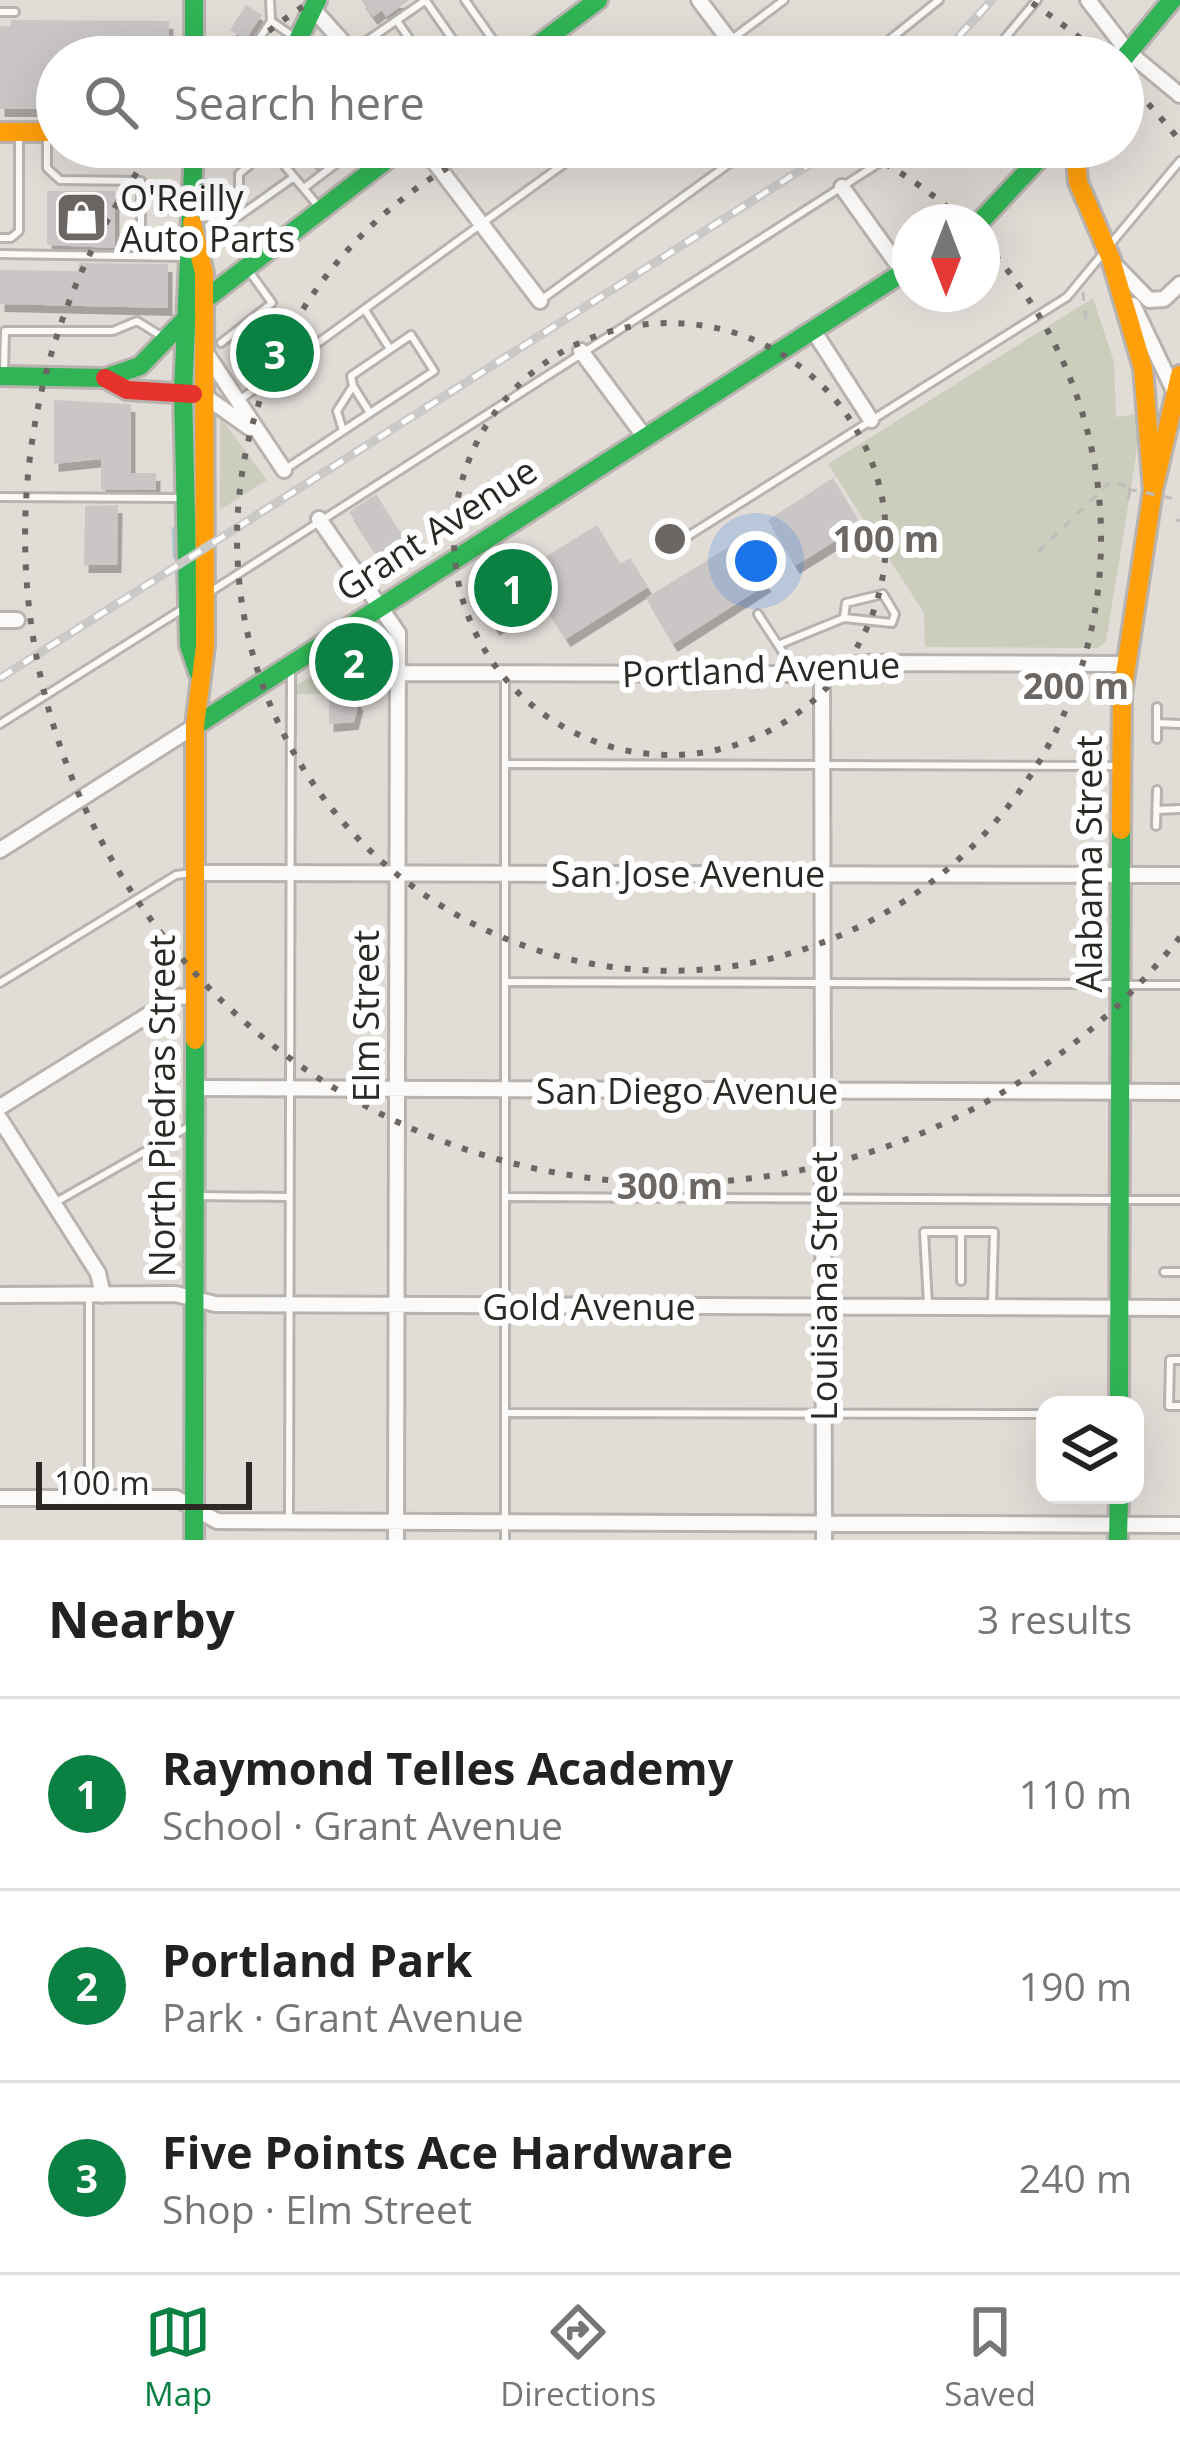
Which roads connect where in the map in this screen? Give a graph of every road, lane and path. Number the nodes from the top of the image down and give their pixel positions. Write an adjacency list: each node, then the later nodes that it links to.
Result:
1 (194, 0): 17 (main road)
2 (270, 0): 15 (lane)
3 (425, 0): 16 (lane); 24 (lane)
4 (465, 0): 25 (lane)
5 (598, 0): 26 (main road)
6 (699, 0): 27 (street)
7 (784, 0): 28 (lane)
8 (939, 0): 29 (lane)
9 (1037, 0): 30 (lane)
10 (1088, 0): 31 (street)
11 (1172, 0): 32 (main road)
12 (315, 5): 20 (main road); 21 (street)
13 (0, 12): 14 (lane)
14 (15, 12)
15 (271, 21): 18 (lane); 19 (lane)
16 (397, 21): 22 (lane); 23 (lane)
17 (194, 36)
18 (261, 36)
19 (284, 36)
20 (301, 36)
21 (338, 36)
22 (377, 36)
23 (407, 36)
24 (451, 36)
25 (490, 36)
26 (550, 36)
27 (726, 36)
28 (737, 36)
29 (894, 36)
30 (1006, 36)
31 (1112, 36)
32 (1142, 36)
33 (1144, 69): 34 (street)
34 (1180, 95)
35 (10, 132): 59 (lane)
36 (1180, 161): 63 (lane)
37 (52, 168): 52 (lane)
38 (194, 168): 53 (main road, North Piedras Street)
39 (246, 168): 56 (lane)
40 (287, 168): 49 (lane)
41 (330, 168): 51 (lane)
42 (376, 168): 55 (main road)
43 (439, 168): 58 (street)
44 (559, 168): 58 (lane)
45 (723, 168): 70 (lane)
46 (871, 168): 50 (lane)
47 (1030, 168): 54 (main road)
48 (1077, 168): 63 (main road, Alabama Street)
49 (295, 177): 51 (lane); 56 (lane)
50 (842, 187): 61 (street); 78 (lane)
51 (304, 188): 55 (lane)
52 (140, 193): 53 (lane); 60 (lane)
53 (193, 194): 57 (main road, North Piedras Street)
54 (997, 204)
55 (321, 210): 65 (main road)
56 (239, 216): 57 (lane)
57 (192, 220): 64 (main road, North Piedras Street); 69 (main road, North Piedras Street)
58 (482, 225): 70 (street); 71 (lane)
59 (0, 238)
60 (141, 241)
61 (892, 251)
62 (0, 254): 64 (lane)
63 (1109, 254): 67 (lane); 68 (street); 85 (street, Alabama Street); 92 (main road, Alabama Street)
64 (188, 257): 73 (main road, North Piedras Street)
65 (246, 268): 69 (main road); 76 (lane)
66 (892, 279): 74 (main road, Grant Avenue)
67 (1081, 284): 72 (path); 87 (lane)
68 (1180, 284)
69 (203, 301): 73 (main road); 76 (main road, North Piedras Street)
70 (539, 301)
71 (364, 310): 77 (lane); 84 (lane)
72 (1086, 321)
73 (184, 323): 75 (main road); 83 (main road, North Piedras Street)
74 (813, 329): 87 (street); 90 (main road, Grant Avenue)
75 (168, 341): 80 (lane); 81 (main road)
76 (213, 347): 83 (main road, North Piedras Street); 84 (street)
77 (390, 349): 82 (lane); 86 (lane)
78 (580, 351): 90 (street); 96 (lane)
79 (1180, 375): 85 (main road)
80 (2, 376): 81 (main road)
81 (105, 378): 83 (main road)
82 (353, 386): 86 (lane); 88 (lane)
83 (193, 394): 89 (street); 94 (main road, North Piedras Street); 99 (main road, North Piedras Street)
84 (239, 400): 89 (street)
85 (1178, 400): 92 (main road)
86 (370, 413): 88 (lane)
87 (871, 420): 97 (lane)
88 (343, 431): 91 (lane)
89 (259, 435): 91 (street)
90 (644, 436): 100 (main road, Grant Avenue)
91 (284, 470)
92 (1136, 488): 95 (path, bridge); 98 (path); 107 (main road, Alabama Street)
93 (0, 497): 94 (lane)
94 (186, 498): 99 (main road, North Piedras Street)
95 (1180, 500)
96 (319, 519): 99 (lane); 100 (street, Elm Street)
97 (669, 548)
98 (1038, 552)
99 (197, 600): 114 (lane); 116 (main road, North Piedras Street)
100 (380, 604): 106 (main road, Grant Avenue); 109 (street, Elm Street)
101 (758, 614): 105 (lane)
102 (844, 618): 102 (lane); 105 (lane)
103 (0, 620): 104 (street)
104 (17, 620)
105 (778, 645): 111 (lane)
106 (291, 662): 116 (main road, Grant Avenue); 126 (lane)
107 (1124, 664): 108 (street, Portland Avenue); 120 (main road, Alabama Street)
108 (822, 671): 111 (street, Portland Avenue); 119 (street, Louisiana Street)
109 (398, 673): 110 (street, Portland Avenue); 128 (street, Elm Street)
110 (505, 674): 111 (street, Portland Avenue); 118 (lane)
111 (788, 674)
112 (1157, 707): 113 (lane)
113 (1157, 723): 115 (lane); 117 (lane)
114 (0, 724)
115 (1180, 724)
116 (195, 726): 125 (street, Grant Avenue); 127 (main road, North Piedras Street)
117 (1157, 740)
118 (506, 764): 119 (lane); 129 (lane)
119 (823, 765): 120 (lane); 130 (street, Louisiana Street)
120 (1121, 766): 131 (main road, Alabama Street)
121 (1157, 790): 123 (lane)
122 (1180, 809): 123 (lane)
123 (1156, 810): 124 (lane)
124 (1156, 826)
125 (0, 850)
126 (290, 872): 127 (street, San Jose Avenue); 128 (street, San Jose Avenue); 140 (lane)
127 (195, 873): 134 (lane); 138 (main road, North Piedras Street)
128 (398, 873): 129 (street, San Jose Avenue); 141 (street, Elm Street)
129 (506, 873): 130 (street, San Jose Avenue); 133 (lane)
130 (823, 873): 131 (street, San Jose Avenue); 135 (street, Louisiana Street)
131 (1121, 875): 132 (street, San Jose Avenue); 136 (main road, Alabama Street)
132 (1180, 875)
133 (506, 982): 135 (lane); 142 (lane)
134 (0, 983)
135 (823, 983): 136 (lane); 143 (street, Louisiana Street)
136 (1121, 985): 137 (lane); 144 (main road, Alabama Street)
137 (1180, 985)
138 (196, 996): 139 (main road, North Piedras Street); 146 (street)
139 (195, 1088): 140 (street, San Diego Avenue); 148 (main road, North Piedras Street)
140 (290, 1088): 141 (street, San Diego Avenue); 151 (lane)
141 (398, 1088): 142 (street, San Diego Avenue); 164 (street, Elm Street)
142 (506, 1089): 143 (street, San Diego Avenue); 150 (lane)
143 (823, 1090): 144 (street, San Diego Avenue); 152 (street, Louisiana Street)
144 (1120, 1092): 145 (street, San Diego Avenue); 153 (main road, Alabama Street)
145 (1180, 1092)
146 (0, 1107)
147 (0, 1119): 155 (street)
148 (194, 1125): 149 (main road, North Piedras Street); 155 (lane)
149 (193, 1196): 151 (lane); 162 (main road, North Piedras Street)
150 (506, 1197): 152 (lane); 165 (lane)
151 (289, 1198): 163 (lane)
152 (823, 1199): 153 (lane); 166 (street, Louisiana Street)
153 (1120, 1200): 154 (lane); 169 (main road, Alabama Street)
154 (1180, 1200)
155 (55, 1204): 161 (street)
156 (961, 1232): 159 (lane); 167 (lane); 168 (lane)
157 (1164, 1272): 158 (lane)
158 (1180, 1272)
159 (961, 1281)
160 (0, 1295): 161 (street, Gold Avenue)
161 (96, 1295): 162 (street, Gold Avenue); 178 (lane)
162 (193, 1300): 163 (street, Gold Avenue); 179 (main road, North Piedras Street)
163 (289, 1305): 164 (street, Gold Avenue); 180 (lane)
164 (397, 1305): 165 (street, Gold Avenue); 181 (street, Elm Street)
165 (505, 1306): 166 (street, Gold Avenue); 174 (lane)
166 (823, 1307): 167 (street, Gold Avenue); 175 (street, Louisiana Street)
167 (928, 1308): 168 (street, Gold Avenue)
168 (992, 1308): 169 (street, Gold Avenue)
169 (1119, 1308): 170 (street, Gold Avenue); 172 (main road, Alabama Street)
170 (1180, 1308)
171 (1180, 1360): 173 (lane)
172 (1119, 1396)
173 (1180, 1406)
174 (505, 1413): 175 (lane); 182 (lane)
175 (824, 1414): 176 (lane); 183 (street, Louisiana Street)
176 (1036, 1414)
177 (0, 1498): 178 (street)
178 (89, 1498): 179 (street)
179 (194, 1510): 180 (street); 186 (main road, North Piedras Street)
180 (289, 1522): 181 (street)
181 (396, 1522): 182 (street); 187 (street, Elm Street)
182 (505, 1522): 183 (street); 188 (lane)
183 (824, 1523): 185 (street); 189 (street, Louisiana Street)
184 (1180, 1525): 185 (street)
185 (1118, 1532)
186 (194, 1540)
187 (395, 1540)
188 (505, 1540)
189 (824, 1540)

